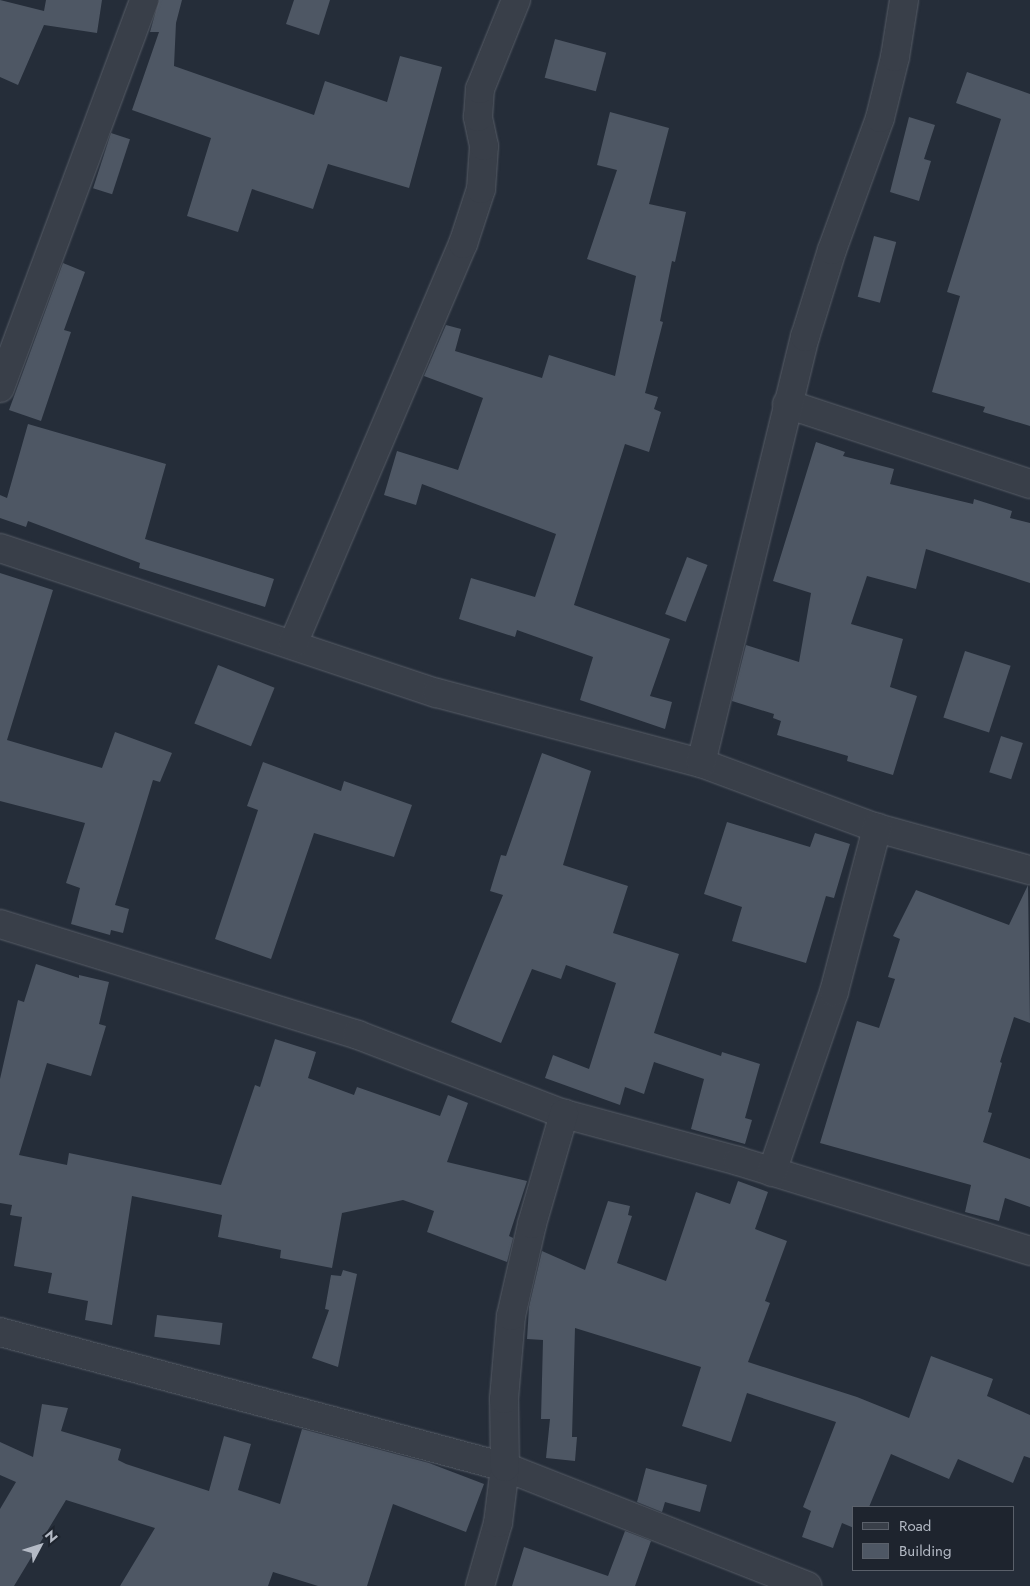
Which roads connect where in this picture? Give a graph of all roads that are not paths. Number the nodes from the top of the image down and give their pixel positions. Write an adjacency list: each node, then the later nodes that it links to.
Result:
1 (144, 0): 4 (street)
2 (516, 0): 8 (street)
3 (904, 0): 5 (street)
4 (0, 388)
5 (787, 404): 6 (street); 9 (street)
6 (1030, 484)
7 (0, 548): 8 (street)
8 (294, 644): 9 (street)
9 (700, 763): 10 (street)
10 (877, 828): 11 (street); 14 (street)
11 (1030, 870)
12 (0, 924): 13 (street)
13 (564, 1114): 14 (street); 17 (street)
14 (772, 1172): 15 (street)
15 (1030, 1251)
16 (0, 1332): 17 (street)
17 (505, 1467): 18 (street); 19 (street)
18 (480, 1586)
19 (807, 1586)

